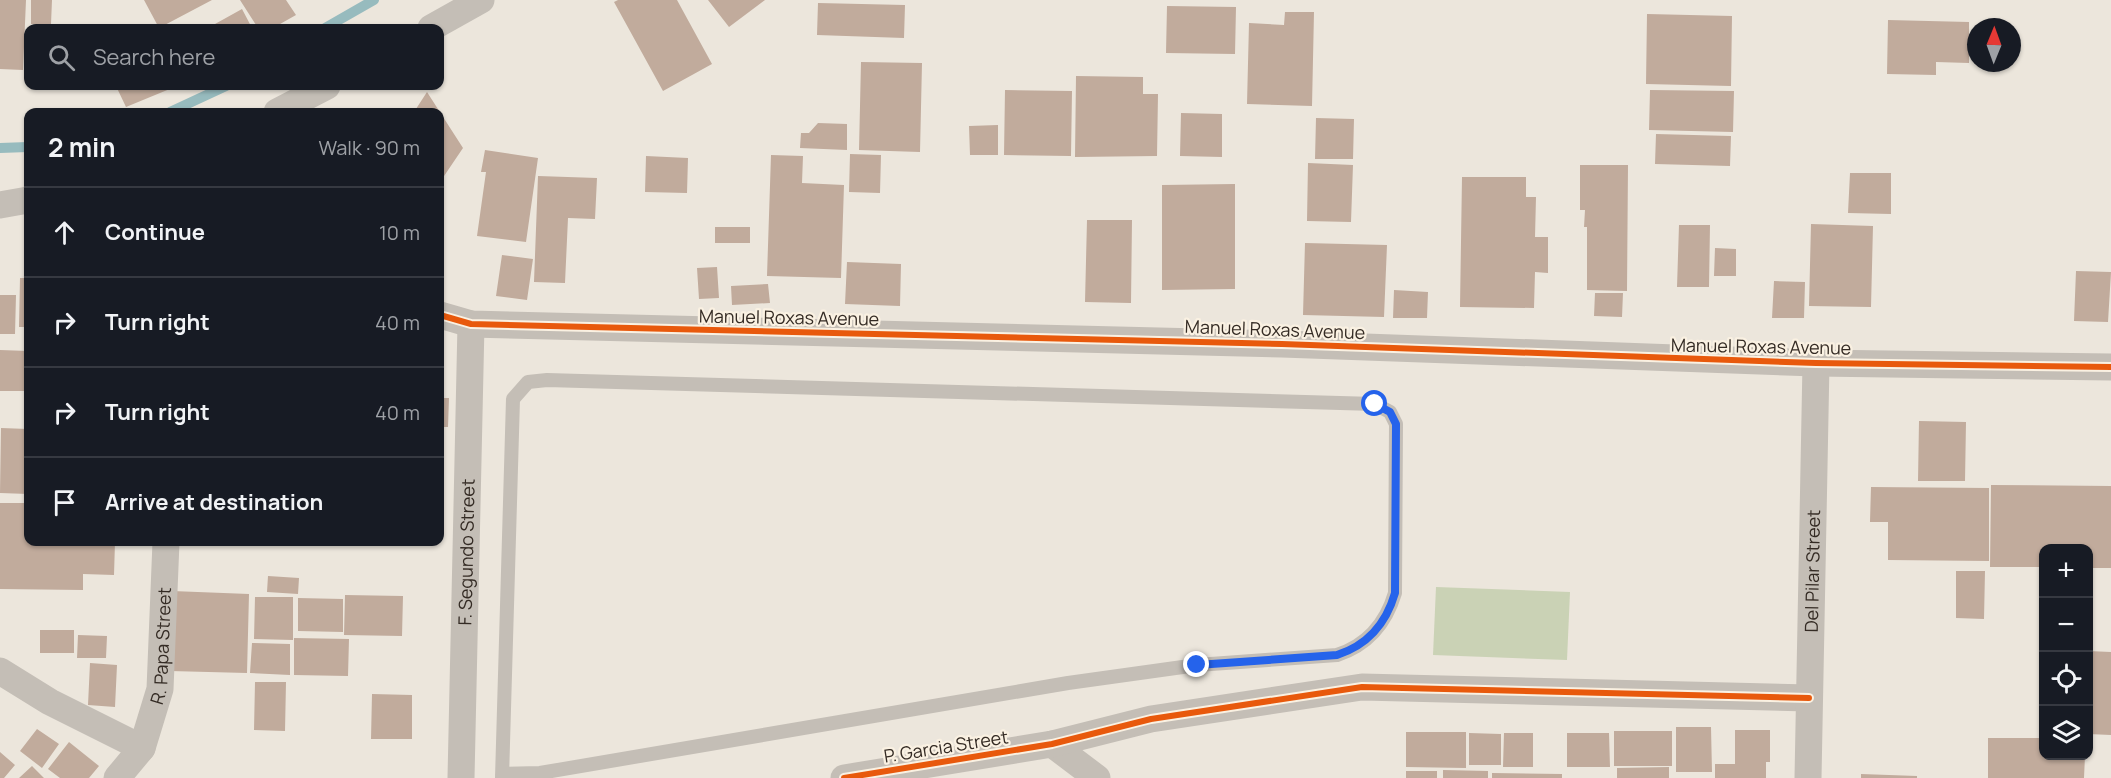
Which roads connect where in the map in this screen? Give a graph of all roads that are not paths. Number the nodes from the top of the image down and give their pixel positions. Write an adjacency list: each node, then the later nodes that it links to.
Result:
1 (481, 0): 2 (street)
2 (438, 24)
3 (319, 90): 4 (street)
4 (285, 108)
5 (24, 201): 6 (street)
6 (0, 205)
7 (444, 316): 8 (street, Manuel Roxas Avenue)
8 (471, 324): 9 (street, Manuel Roxas Avenue); 18 (street, F. Segundo Street)
9 (1816, 363): 10 (street, Manuel Roxas Avenue); 13 (street, Del Pilar Street)
10 (2111, 367)
11 (165, 546): 15 (street, R. Papa Street)
12 (0, 670): 15 (street)
13 (1809, 698): 14 (street, P. Garcia Street); 21 (street, Del Pilar Street)
14 (1052, 744): 19 (street, P. Garcia Street); 20 (street)
15 (142, 748): 17 (street)
16 (502, 776): 16 (lane)
17 (117, 778)
18 (461, 778)
19 (844, 778)
20 (1097, 778)
21 (1808, 778)

